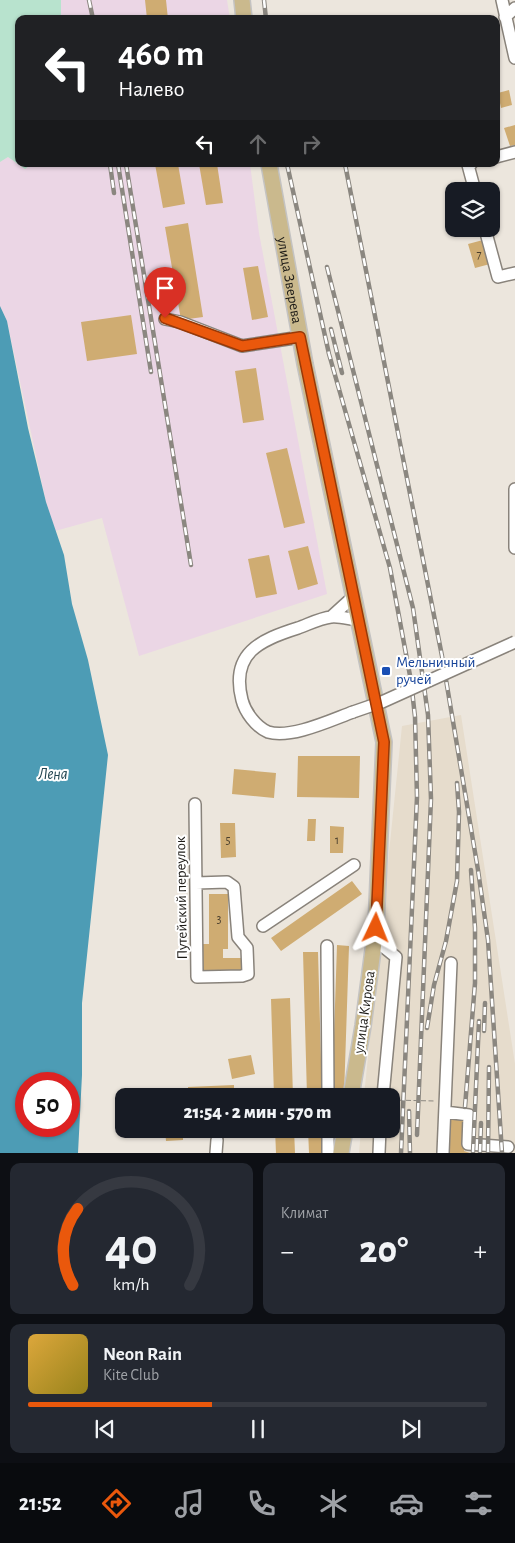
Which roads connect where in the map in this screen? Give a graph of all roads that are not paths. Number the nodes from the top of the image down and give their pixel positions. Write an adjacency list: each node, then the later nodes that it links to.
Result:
1 (242, 0): 4 (main road)
2 (502, 0): 5 (street)
3 (515, 8): 5 (street)
4 (244, 15)
5 (505, 18): 6 (street)
6 (514, 51)
7 (515, 152): 8 (street)
8 (500, 156)
9 (270, 167): 15 (main road, улица Зверева)
10 (469, 167): 11 (street)
11 (473, 182)
12 (487, 237): 13 (street)
13 (515, 273)
14 (165, 318): 15 (street)
15 (300, 337): 18 (main road, улица Зверева)
16 (515, 489): 17 (street)
17 (515, 548)
18 (353, 596): 19 (street); 20 (main road, улица Зверева)
19 (331, 617): 20 (street); 21 (street, bridge)
20 (358, 620): 26 (main road, улица Зверева)
21 (515, 642)
22 (195, 804): 24 (street, Путейский переулок)
23 (354, 865): 25 (street)
24 (196, 882): 24 (street, Путейский переулок)
25 (263, 926)
26 (375, 934): 30 (main road, улица Кирова); 31 (street)
27 (328, 946): 29 (street)
28 (452, 963): 32 (street)
29 (328, 1088)
30 (357, 1088)
31 (384, 1088)
32 (445, 1107): 37 (street); 42 (street)
33 (328, 1138): 39 (street)
34 (344, 1138): 40 (main road)
35 (380, 1138): 41 (street)
36 (217, 1140): 38 (street)
37 (510, 1148)
38 (216, 1153)
39 (328, 1153)
40 (341, 1153)
41 (379, 1153)
42 (443, 1153)

